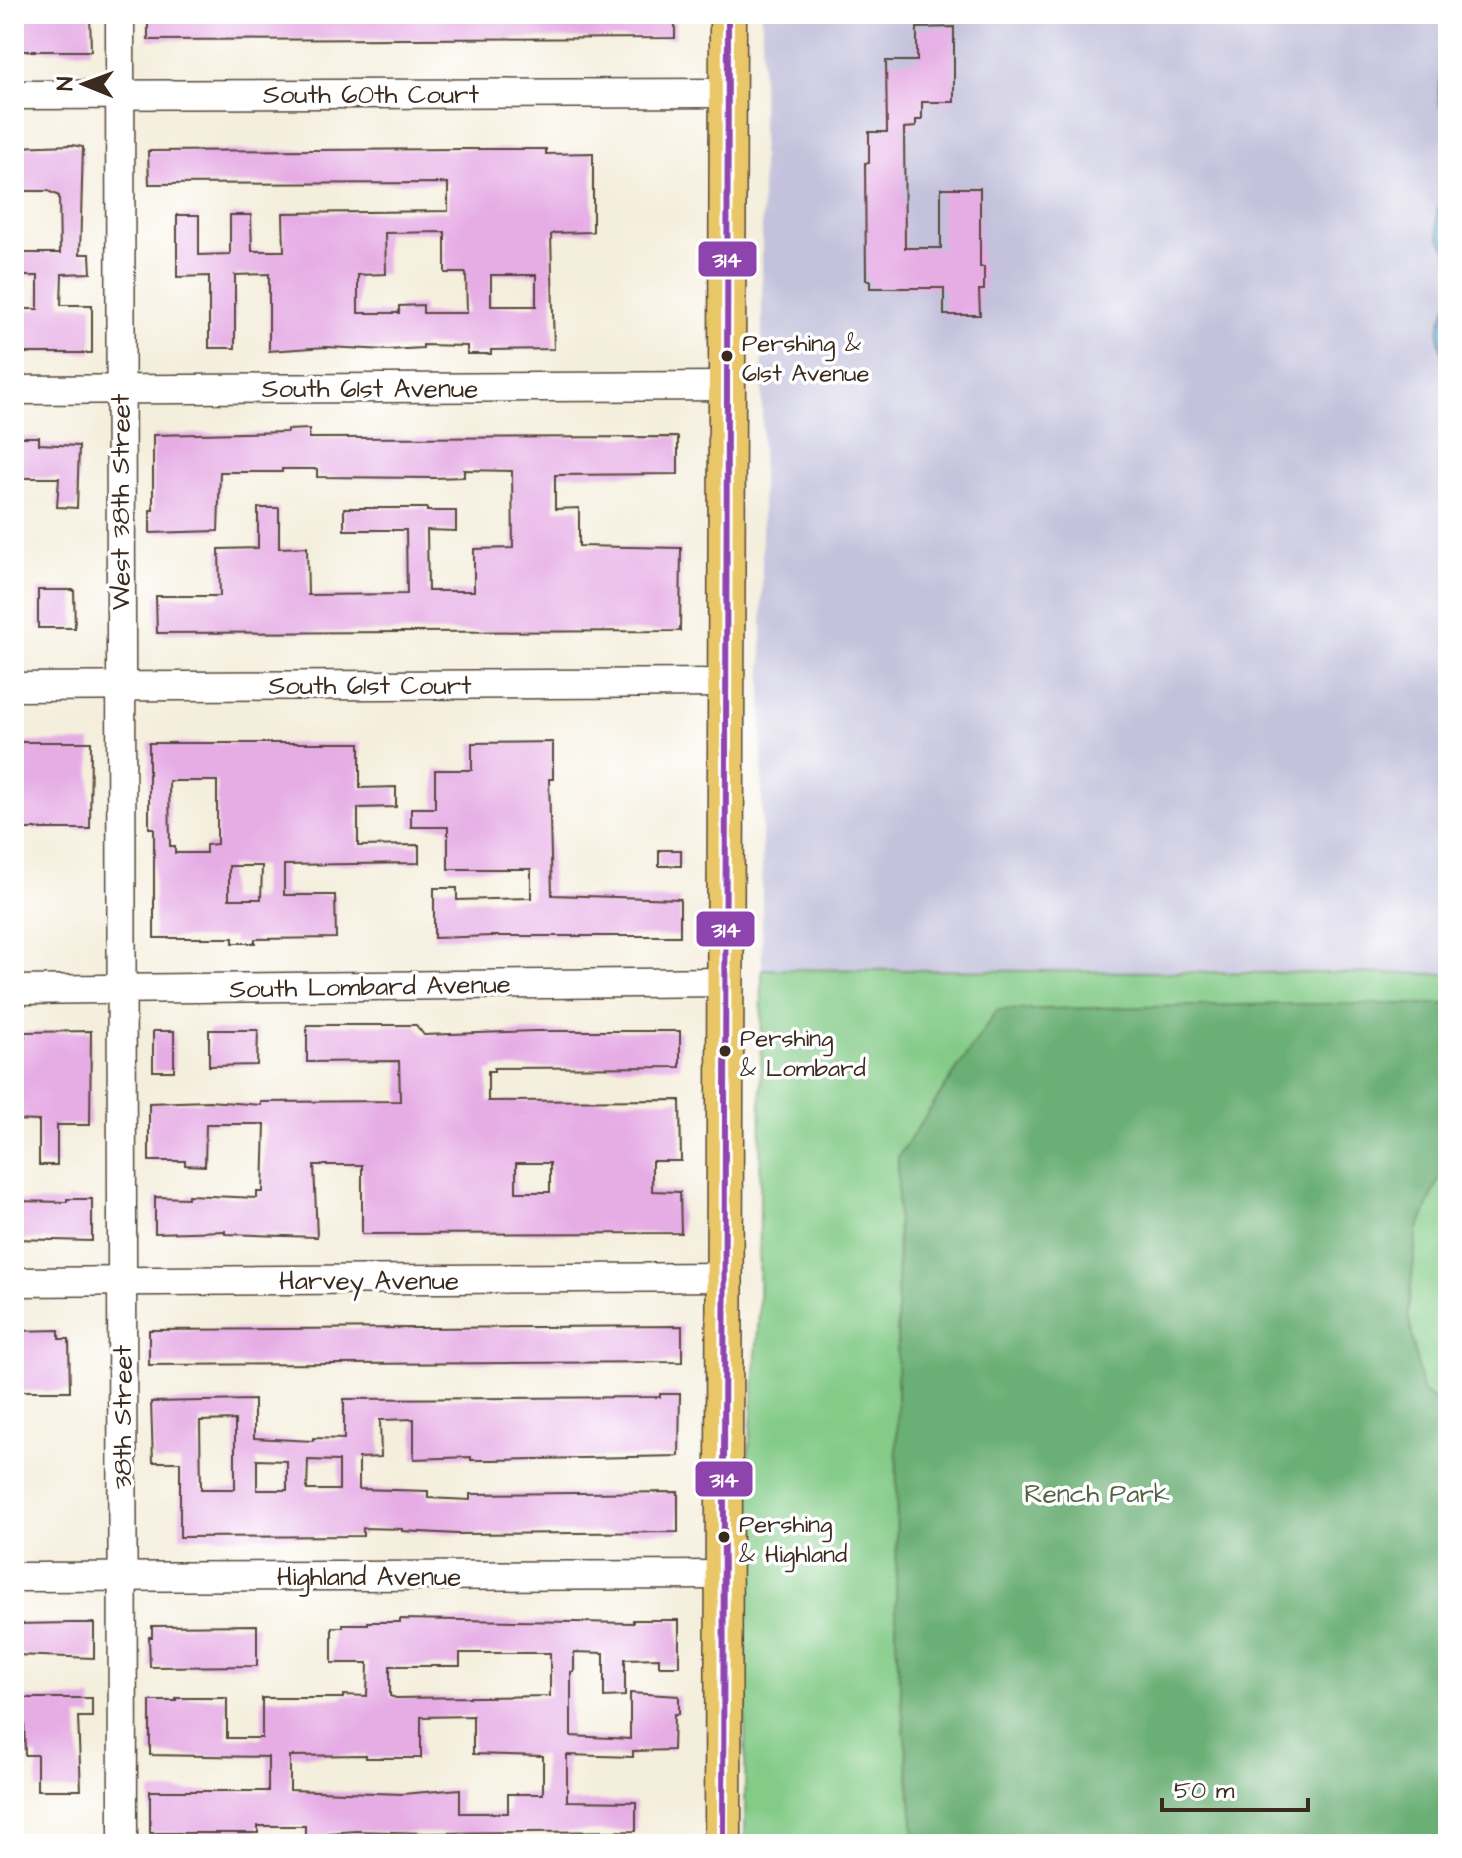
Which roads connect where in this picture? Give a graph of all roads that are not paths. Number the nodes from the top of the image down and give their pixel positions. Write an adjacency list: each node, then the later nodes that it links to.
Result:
1 (120, 14): 4 (street, West 38th Street)
2 (728, 14): 3 (main road)
3 (728, 93): 4 (street, South 60th Court); 6 (main road)
4 (120, 94): 5 (street, South 60th Court); 8 (street, West 38th Street)
5 (14, 95)
6 (727, 386): 8 (street, South 61st Avenue); 9 (main road)
7 (14, 390): 8 (street, South 61st Avenue)
8 (120, 390): 11 (street, West 38th Street)
9 (726, 683): 11 (street, South 61st Court); 12 (main road)
10 (14, 687): 11 (street, South 61st Court)
11 (121, 687): 13 (street, West 38th Street)
12 (725, 982): 13 (street, South Lombard Avenue); 15 (main road)
13 (121, 989): 14 (street, South Lombard Avenue); 16 (street, 38th Street)
14 (14, 990)
15 (724, 1277): 16 (street, Harvey Avenue); 18 (main road)
16 (122, 1281): 17 (street, Harvey Avenue); 19 (street, 38th Street)
17 (14, 1282)
18 (724, 1575): 19 (street, Highland Avenue); 22 (main road)
19 (122, 1576): 20 (street, Highland Avenue); 21 (street, 38th Street)
20 (14, 1577)
21 (123, 1844)
22 (723, 1844)

